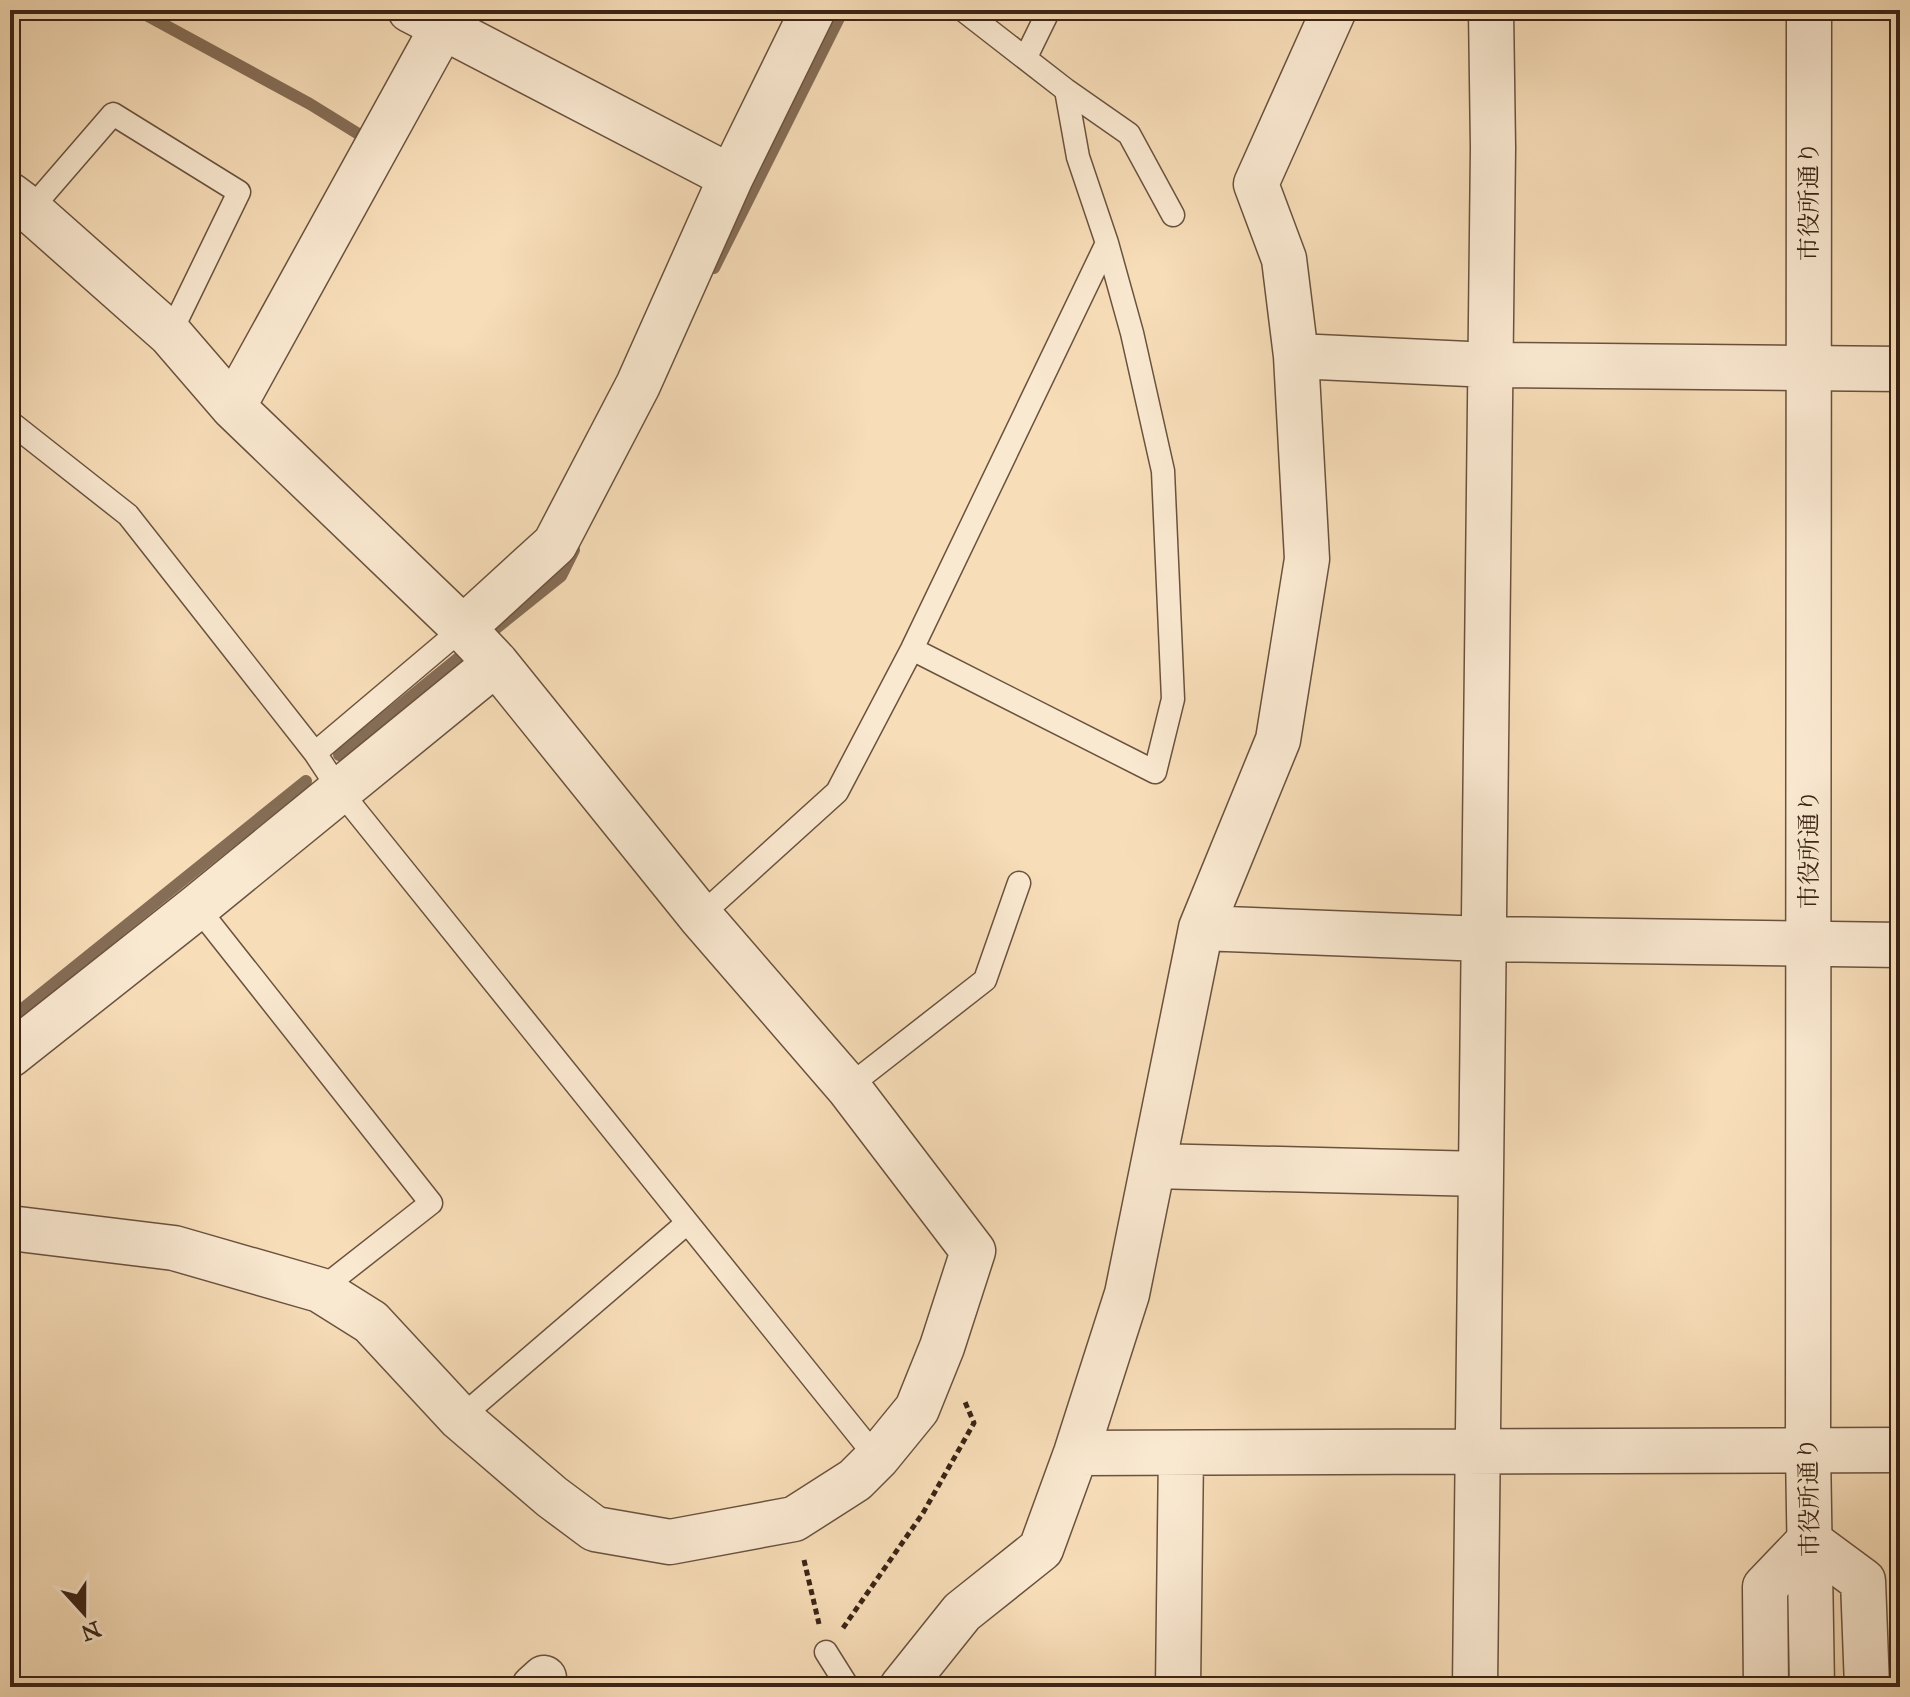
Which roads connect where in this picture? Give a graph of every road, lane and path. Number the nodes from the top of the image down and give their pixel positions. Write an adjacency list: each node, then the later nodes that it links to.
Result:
1 (813, 10): 10 (street)
2 (963, 10): 8 (lane)
3 (1049, 10): 8 (lane)
4 (1334, 10): 15 (street)
5 (1491, 10): 16 (street)
6 (1809, 10): 17 (street, 市役所通り)
7 (435, 15): 10 (street); 19 (street)
8 (1026, 57): 9 (lane)
9 (1066, 90): 12 (lane); 13 (lane)
10 (731, 177): 21 (street)
11 (20, 203): 14 (street); 14 (lane)
12 (1173, 215)
13 (1107, 243): 22 (lane); 22 (lane)
14 (170, 334): 19 (street)
15 (1296, 356): 16 (street); 29 (street)
16 (1490, 365): 17 (street); 30 (street)
17 (1808, 368): 18 (street); 31 (street, 市役所通り)
18 (1900, 369)
19 (233, 407): 21 (street)
20 (10, 422): 24 (lane)
21 (463, 628): 23 (street); 24 (lane)
22 (912, 649): 28 (lane)
23 (496, 663): 25 (street); 28 (street)
24 (315, 753): 25 (lane)
25 (340, 791): 27 (street); 37 (lane)
26 (1019, 883): 34 (lane)
27 (197, 907): 33 (street); 39 (lane)
28 (700, 916): 34 (street)
29 (1201, 928): 30 (street); 35 (street)
30 (1484, 939): 31 (street); 36 (street)
31 (1809, 944): 32 (street); 43 (street, 市役所通り)
32 (1900, 945)
33 (10, 1055)
34 (848, 1087): 40 (street)
35 (1153, 1166): 36 (street); 45 (street)
36 (1481, 1174): 44 (street)
37 (687, 1223): 41 (lane); 47 (lane)
38 (10, 1228): 39 (street)
39 (320, 1290): 41 (street)
40 (942, 1347): 47 (street); 50 (path)
41 (460, 1418): 48 (street)
42 (1900, 1450): 43 (street)
43 (1808, 1451): 44 (street); 49 (street, 市役所通り)
44 (1478, 1452): 46 (street); 54 (street)
45 (1076, 1453): 46 (street); 52 (street)
46 (1181, 1453): 53 (street)
47 (877, 1458): 48 (street)
48 (794, 1519): 50 (path)
49 (1809, 1541): 55 (street); 56 (street, 市役所通り); 57 (street)
50 (826, 1652): 51 (lane)
51 (848, 1687)
52 (902, 1687)
53 (1178, 1687)
54 (1475, 1687)
55 (1766, 1687)
56 (1812, 1687)
57 (1867, 1687)

